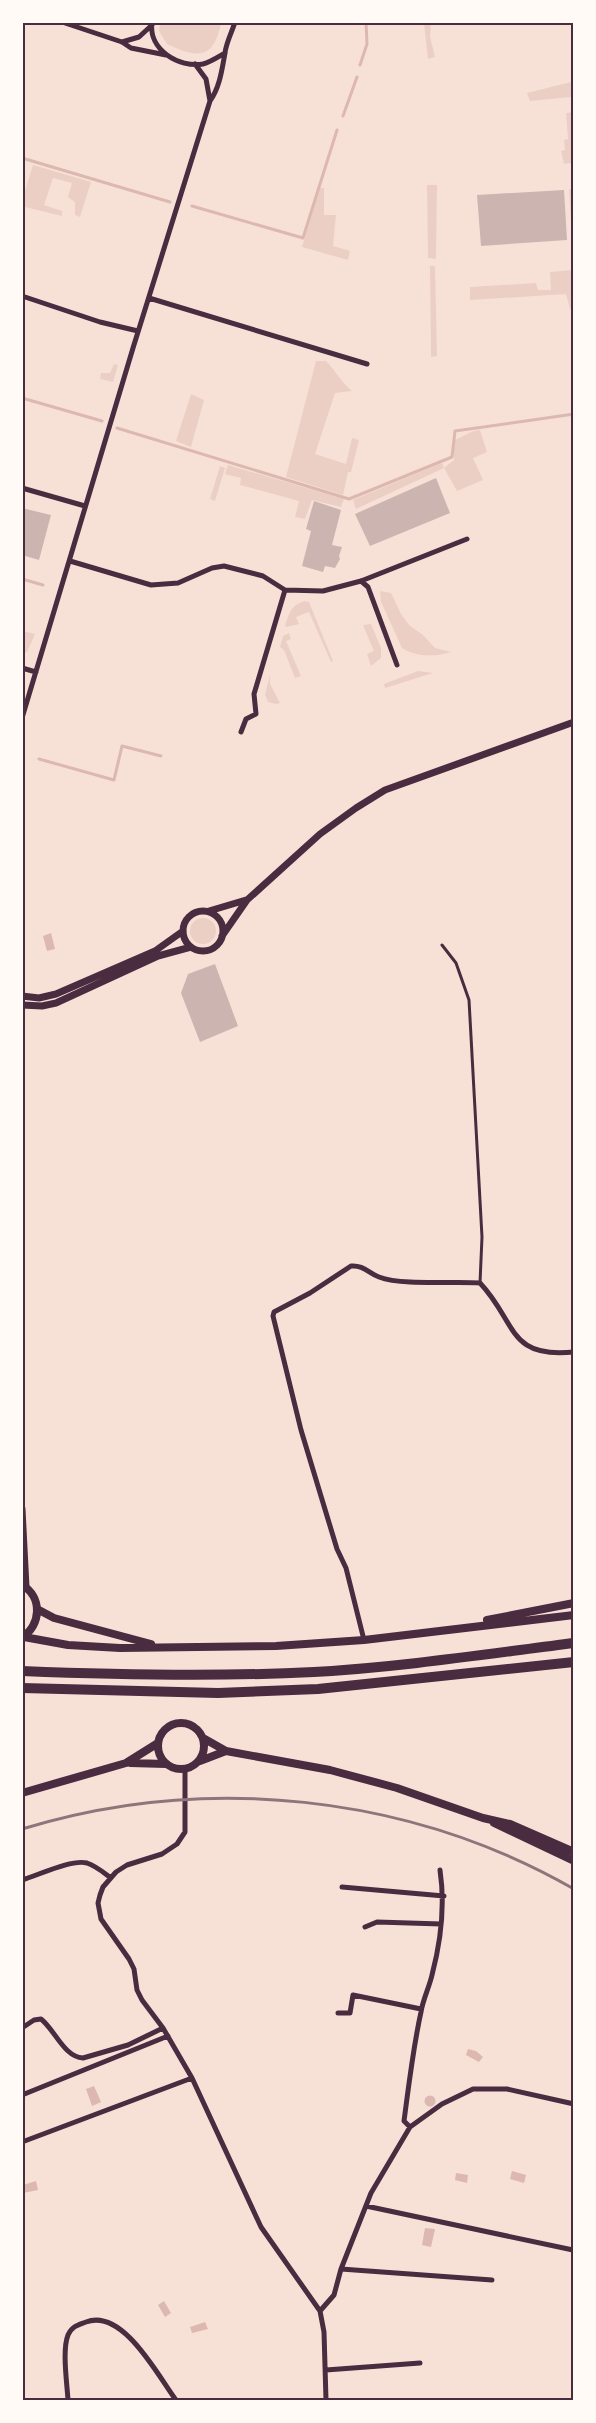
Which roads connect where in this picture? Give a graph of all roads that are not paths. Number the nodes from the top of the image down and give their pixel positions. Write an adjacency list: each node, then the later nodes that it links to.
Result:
1 (62, 22): 4 (street)
2 (235, 22): 5 (street)
3 (152, 24): 4 (street); 6 (street)
4 (122, 42): 6 (street)
5 (225, 53): 7 (street); 8 (street)
6 (166, 56): 7 (street)
7 (195, 64): 8 (street)
8 (210, 101): 10 (street)
9 (22, 296): 11 (street)
10 (149, 298): 11 (street); 12 (street)
11 (138, 332): 14 (street)
12 (367, 364)
13 (22, 488): 14 (street)
14 (85, 506): 16 (street)
15 (467, 539): 17 (street)
16 (70, 561): 18 (street); 21 (street)
17 (361, 581): 18 (street); 19 (street)
18 (285, 590): 24 (street)
19 (397, 665)
20 (22, 668): 21 (street)
21 (36, 672): 22 (street)
22 (22, 718)
23 (574, 723): 25 (street)
24 (242, 732)
25 (247, 900): 26 (street); 28 (street)
26 (208, 911): 27 (street); 28 (street)
27 (183, 931): 30 (street); 31 (street)
28 (222, 936): 30 (street)
29 (442, 945): 33 (lane)
30 (191, 947): 32 (street)
31 (22, 996)
32 (22, 1005)
33 (480, 1283): 34 (street); 42 (street)
34 (574, 1352)
35 (22, 1509): 36 (street)
36 (24, 1586): 38 (main road)
37 (574, 1603): 40 (main road)
38 (38, 1609): 41 (main road); 44 (main road)
39 (574, 1615): 40 (main road)
40 (436, 1630): 42 (main road)
41 (23, 1637): 44 (main road)
42 (364, 1640): 44 (main road)
43 (574, 1644): 46 (highway)
44 (158, 1646)
45 (574, 1662): 47 (highway)
46 (22, 1672)
47 (22, 1688)
48 (203, 1738): 49 (main road); 50 (main road); 51 (main road)
49 (158, 1743): 52 (main road); 53 (main road)
50 (226, 1751): 51 (main road); 56 (main road)
51 (200, 1761): 54 (main road)
52 (126, 1763): 53 (main road); 55 (main road)
53 (166, 1764): 54 (main road)
54 (186, 1770): 60 (street)
55 (22, 1793)
56 (483, 1818): 57 (main road); 58 (main road)
57 (574, 1852)
58 (574, 1861)
59 (440, 1870): 63 (street)
60 (110, 1878): 61 (street); 69 (street)
61 (22, 1880)
62 (342, 1887): 63 (street)
63 (444, 1896): 64 (street)
64 (441, 1924): 65 (street); 66 (street)
65 (365, 1927)
66 (421, 2009): 67 (street); 74 (street)
67 (338, 2013)
68 (22, 2028): 69 (street)
69 (163, 2028): 70 (street)
70 (168, 2036): 71 (street); 72 (street)
71 (192, 2078): 75 (street); 80 (street)
72 (22, 2095)
73 (574, 2104): 74 (street)
74 (410, 2128): 76 (street)
75 (22, 2142)
76 (366, 2206): 77 (street); 78 (street)
77 (573, 2250)
78 (341, 2269): 79 (street); 80 (street)
79 (492, 2280)
80 (320, 2311): 82 (street)
81 (420, 2363): 82 (street)
82 (326, 2370): 85 (street)
83 (68, 2400): 84 (street)
84 (176, 2400)
85 (326, 2400)

